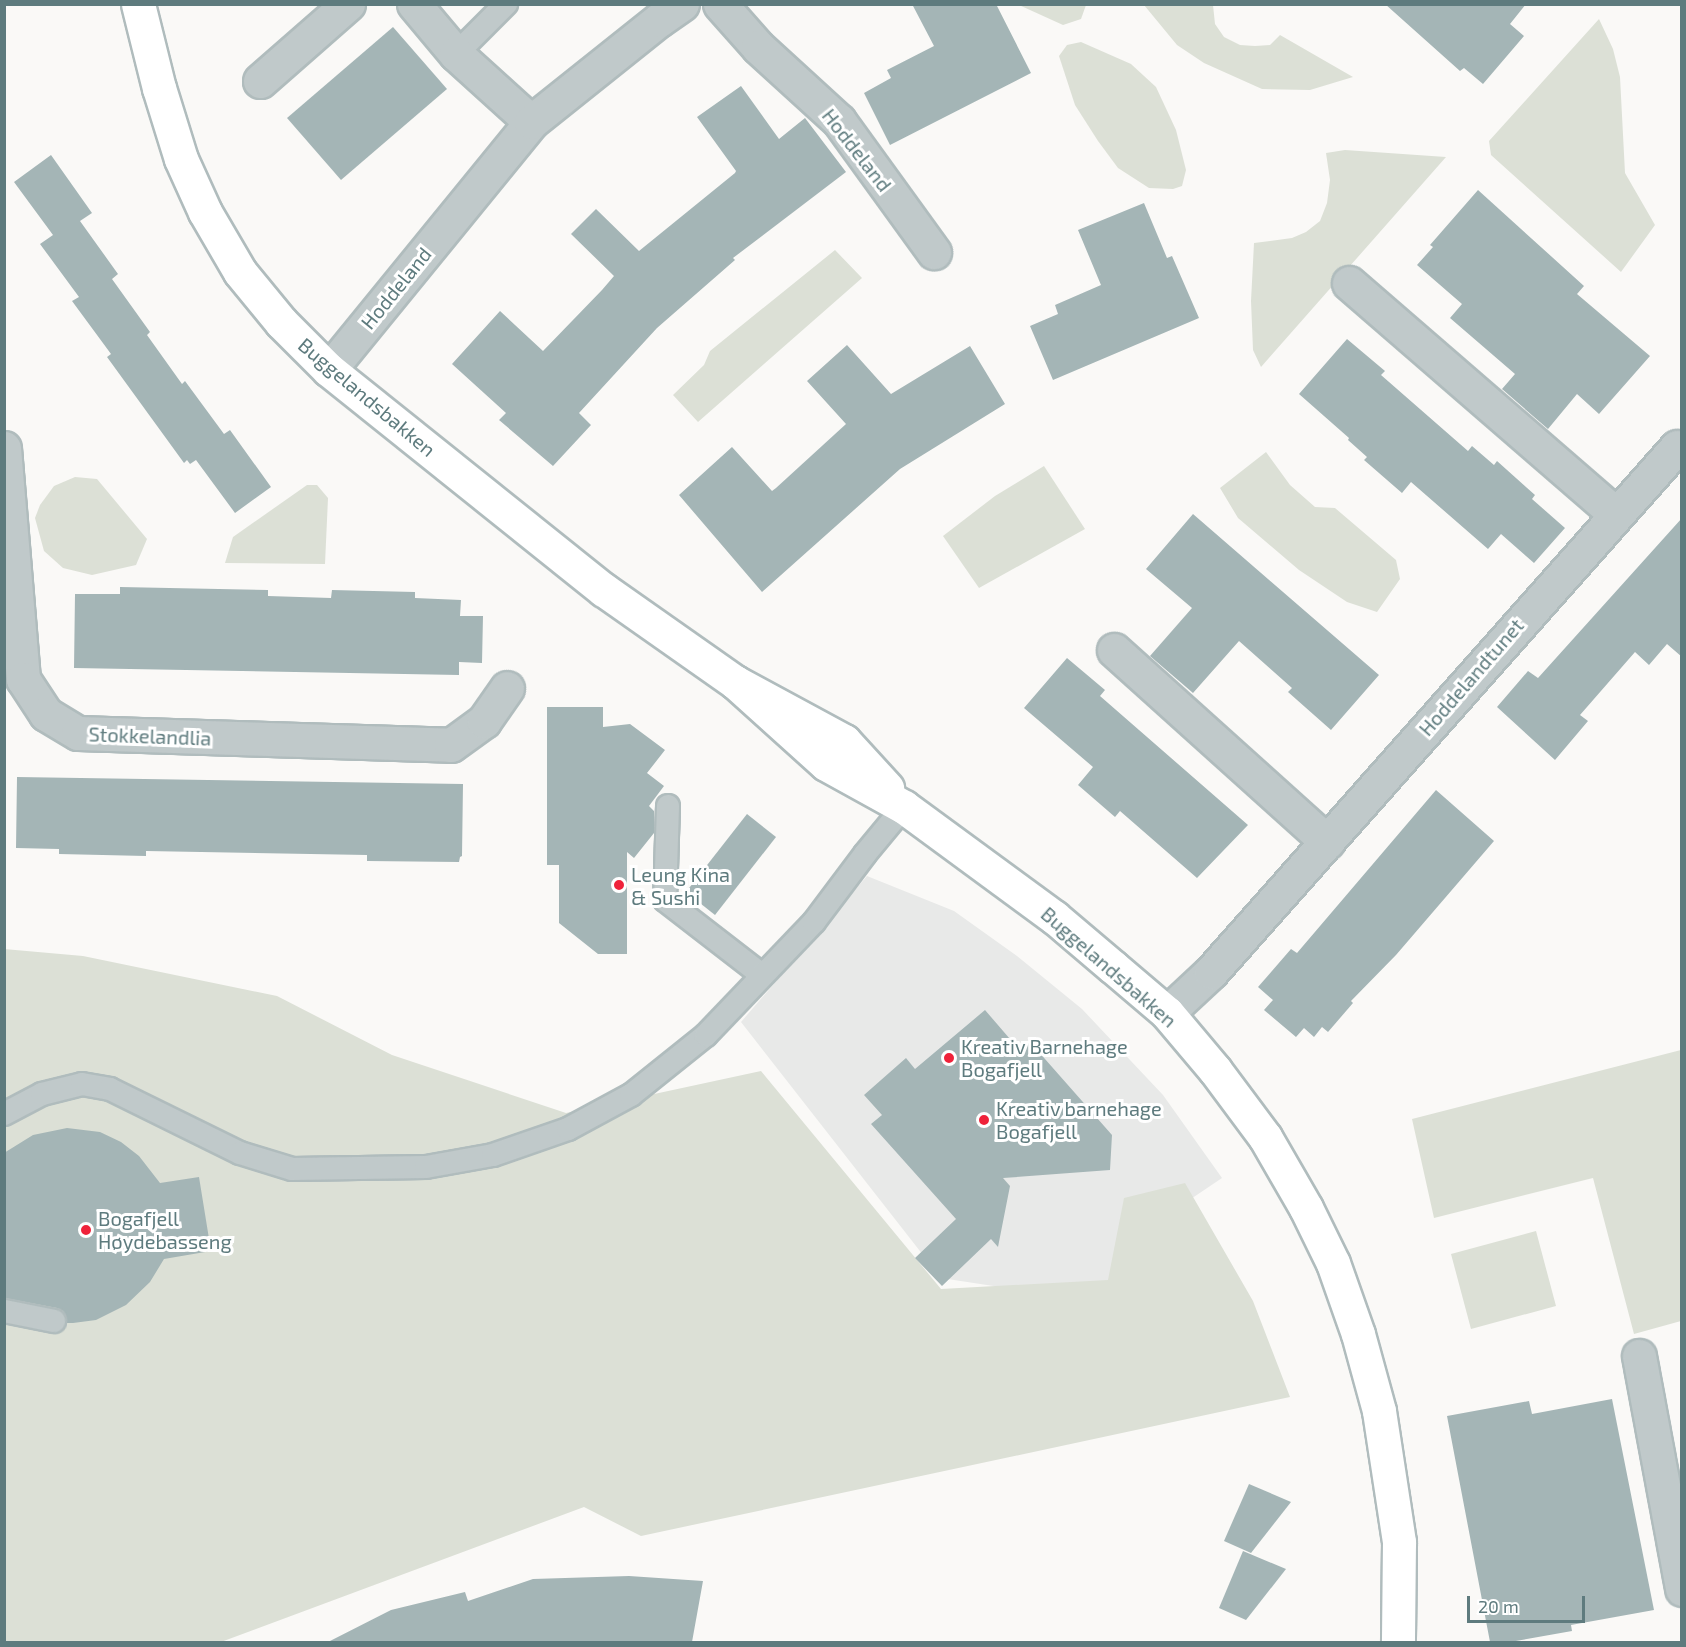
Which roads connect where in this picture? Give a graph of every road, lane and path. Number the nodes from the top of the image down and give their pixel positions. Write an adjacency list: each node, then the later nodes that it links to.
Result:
1 (138, 4): 12 (street, Buggelandsbakken)
2 (348, 4): 8 (street)
3 (414, 4): 7 (street)
4 (506, 4): 7 (lane)
5 (682, 4): 9 (street, Hoddeland)
6 (720, 4): 10 (street, Hoddeland)
7 (456, 54): 9 (street)
8 (260, 81)
9 (531, 122): 12 (street, Hoddeland)
10 (934, 252)
11 (1349, 283): 15 (street)
12 (329, 370): 19 (street, Buggelandsbakken)
13 (1677, 447): 15 (street, Hoddelandtunet)
14 (4, 448): 17 (street, Stokkelandlia)
15 (1616, 514): 20 (street, Hoddelandtunet)
16 (1114, 650): 20 (street)
17 (507, 688)
18 (668, 806): 21 (lane)
19 (904, 807): 21 (lane); 22 (street, Buggelandsbakken)
20 (1328, 842): 22 (street, Hoddelandtunet)
21 (762, 975): 23 (lane)
22 (1167, 1013): 28 (street, Buggelandsbakken)
23 (4, 1114)
24 (4, 1311): 25 (lane)
25 (54, 1321)
26 (1639, 1356): 27 (street)
27 (1682, 1589)
28 (1398, 1642)

